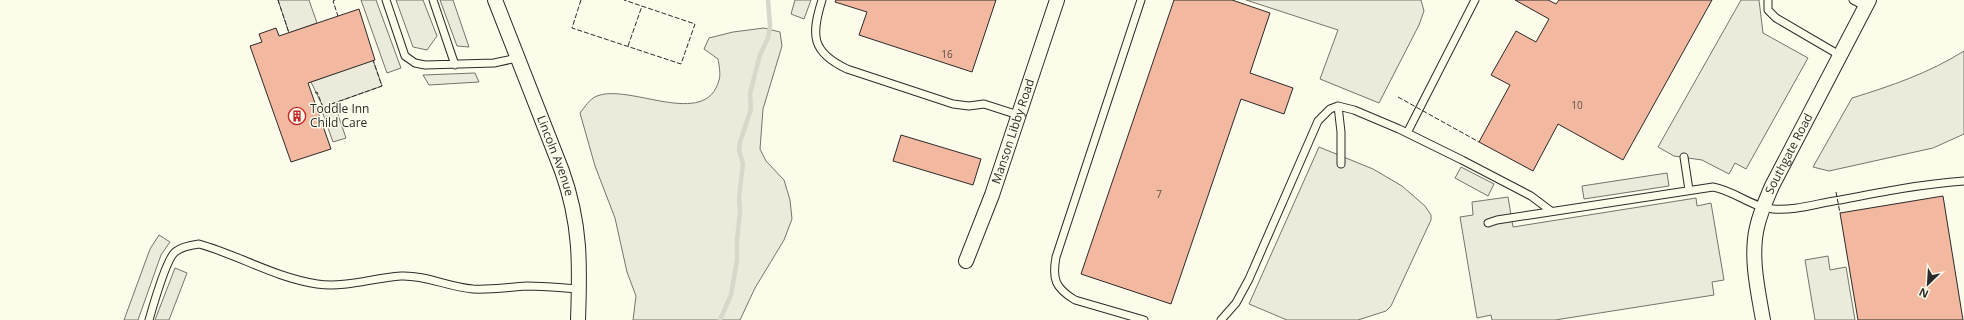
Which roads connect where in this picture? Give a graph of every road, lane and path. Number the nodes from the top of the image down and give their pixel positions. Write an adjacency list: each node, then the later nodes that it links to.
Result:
1 (386, 0): 13 (lane)
2 (433, 0): 13 (lane)
3 (495, 0): 12 (street, Lincoln Avenue)
4 (822, 0): 15 (lane)
5 (1057, 0): 15 (street, Manson Libby Road)
6 (1141, 0): 28 (lane)
7 (1475, 0): 16 (lane)
8 (1768, 0): 11 (lane)
9 (1853, 0): 10 (lane)
10 (1868, 3): 11 (street, Southgate Road)
11 (1841, 56): 21 (street, Southgate Road)
12 (517, 58): 13 (lane); 25 (street, Lincoln Avenue)
13 (456, 65)
14 (1338, 106): 16 (lane); 18 (lane); 29 (lane)
15 (1018, 115): 24 (street, Manson Libby Road)
16 (1407, 133): 22 (lane)
17 (1684, 157): 20 (lane)
18 (1341, 164)
19 (1964, 181): 21 (lane)
20 (1689, 190): 21 (lane); 22 (lane)
21 (1763, 207): 30 (street, Southgate Road)
22 (1551, 211): 23 (lane)
23 (1488, 223)
24 (966, 261)
25 (579, 289): 26 (lane); 27 (street, Lincoln Avenue)
26 (148, 320)
27 (578, 320)
28 (1144, 320)
29 (1221, 320)
30 (1763, 320)

